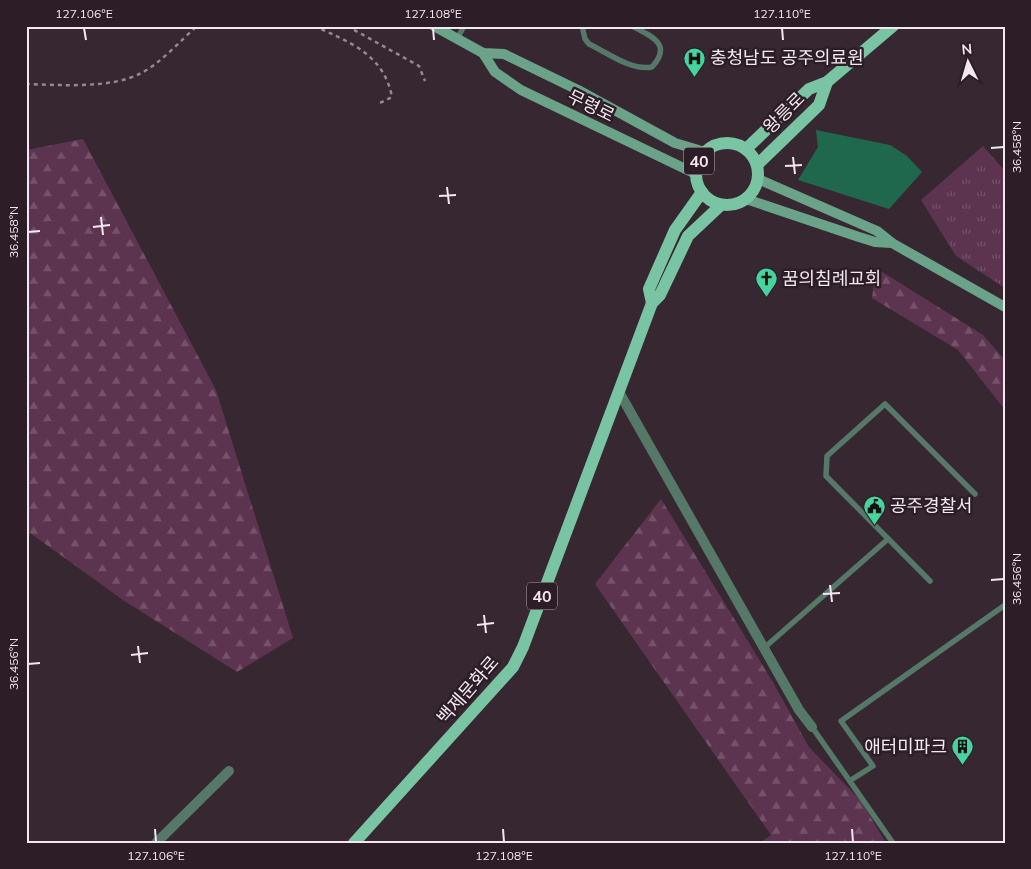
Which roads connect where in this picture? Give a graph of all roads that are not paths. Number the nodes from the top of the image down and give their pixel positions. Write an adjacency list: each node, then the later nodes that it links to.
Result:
1 (434, 26): 6 (main road, 무령로)
2 (464, 26): 6 (lane)
3 (582, 26): 4 (lane)
4 (632, 26)
5 (893, 26): 8 (main road, 왕릉로)
6 (457, 39): 7 (main road, 무령로)
7 (483, 52): 10 (main road, 무령로); 12 (main road, 무령로)
8 (827, 82): 9 (main road, 왕릉로); 11 (main road, 왕릉로)
9 (746, 149): 10 (main road, 40); 11 (main road)
10 (705, 152): 12 (main road, 40)
11 (757, 164): 13 (main road)
12 (696, 174): 14 (main road, 40)
13 (758, 179): 15 (main road); 17 (main road)
14 (702, 192): 16 (main road, 40); 18 (main road, 백제문화로 / 40)
15 (746, 199): 16 (main road); 17 (main road)
16 (721, 204): 18 (main road, 백제문화로 / 40)
17 (892, 243): 19 (main road)
18 (652, 303): 20 (main road, 백제문화로 / 40)
19 (1005, 306)
20 (619, 392): 25 (street); 30 (main road, 백제문화로 / 40)
21 (975, 494): 22 (lane)
22 (888, 539): 23 (lane); 25 (lane)
23 (930, 582)
24 (1005, 605): 28 (lane)
25 (764, 648): 26 (street)
26 (812, 727): 28 (lane)
27 (230, 771): 29 (street)
28 (851, 780): 31 (lane)
29 (156, 843)
30 (354, 843)
31 (893, 843)

